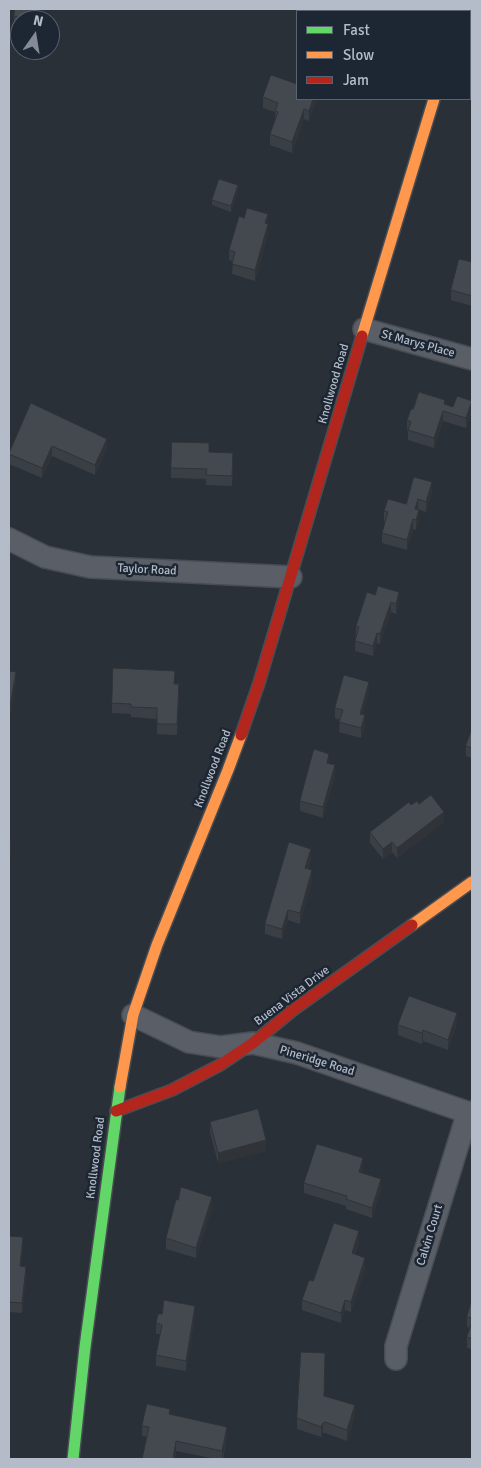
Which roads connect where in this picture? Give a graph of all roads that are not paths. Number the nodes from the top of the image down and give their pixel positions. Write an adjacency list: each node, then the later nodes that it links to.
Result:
1 (434, 100): 2 (main road, Knollwood Road)
2 (364, 328): 3 (street, St Marys Place); 5 (main road, Knollwood Road)
3 (472, 359)
4 (9, 539): 5 (street, Taylor Road)
5 (291, 577): 7 (main road, Knollwood Road)
6 (472, 882): 8 (main road, Buena Vista Drive)
7 (133, 1015): 8 (street, Pineridge Road); 9 (main road, Knollwood Road)
8 (253, 1043): 9 (main road, Buena Vista Drive); 10 (street, Pineridge Road)
9 (116, 1111): 12 (main road, Knollwood Road)
10 (470, 1113): 11 (street, Calvin Court)
11 (396, 1359)
12 (72, 1459)

